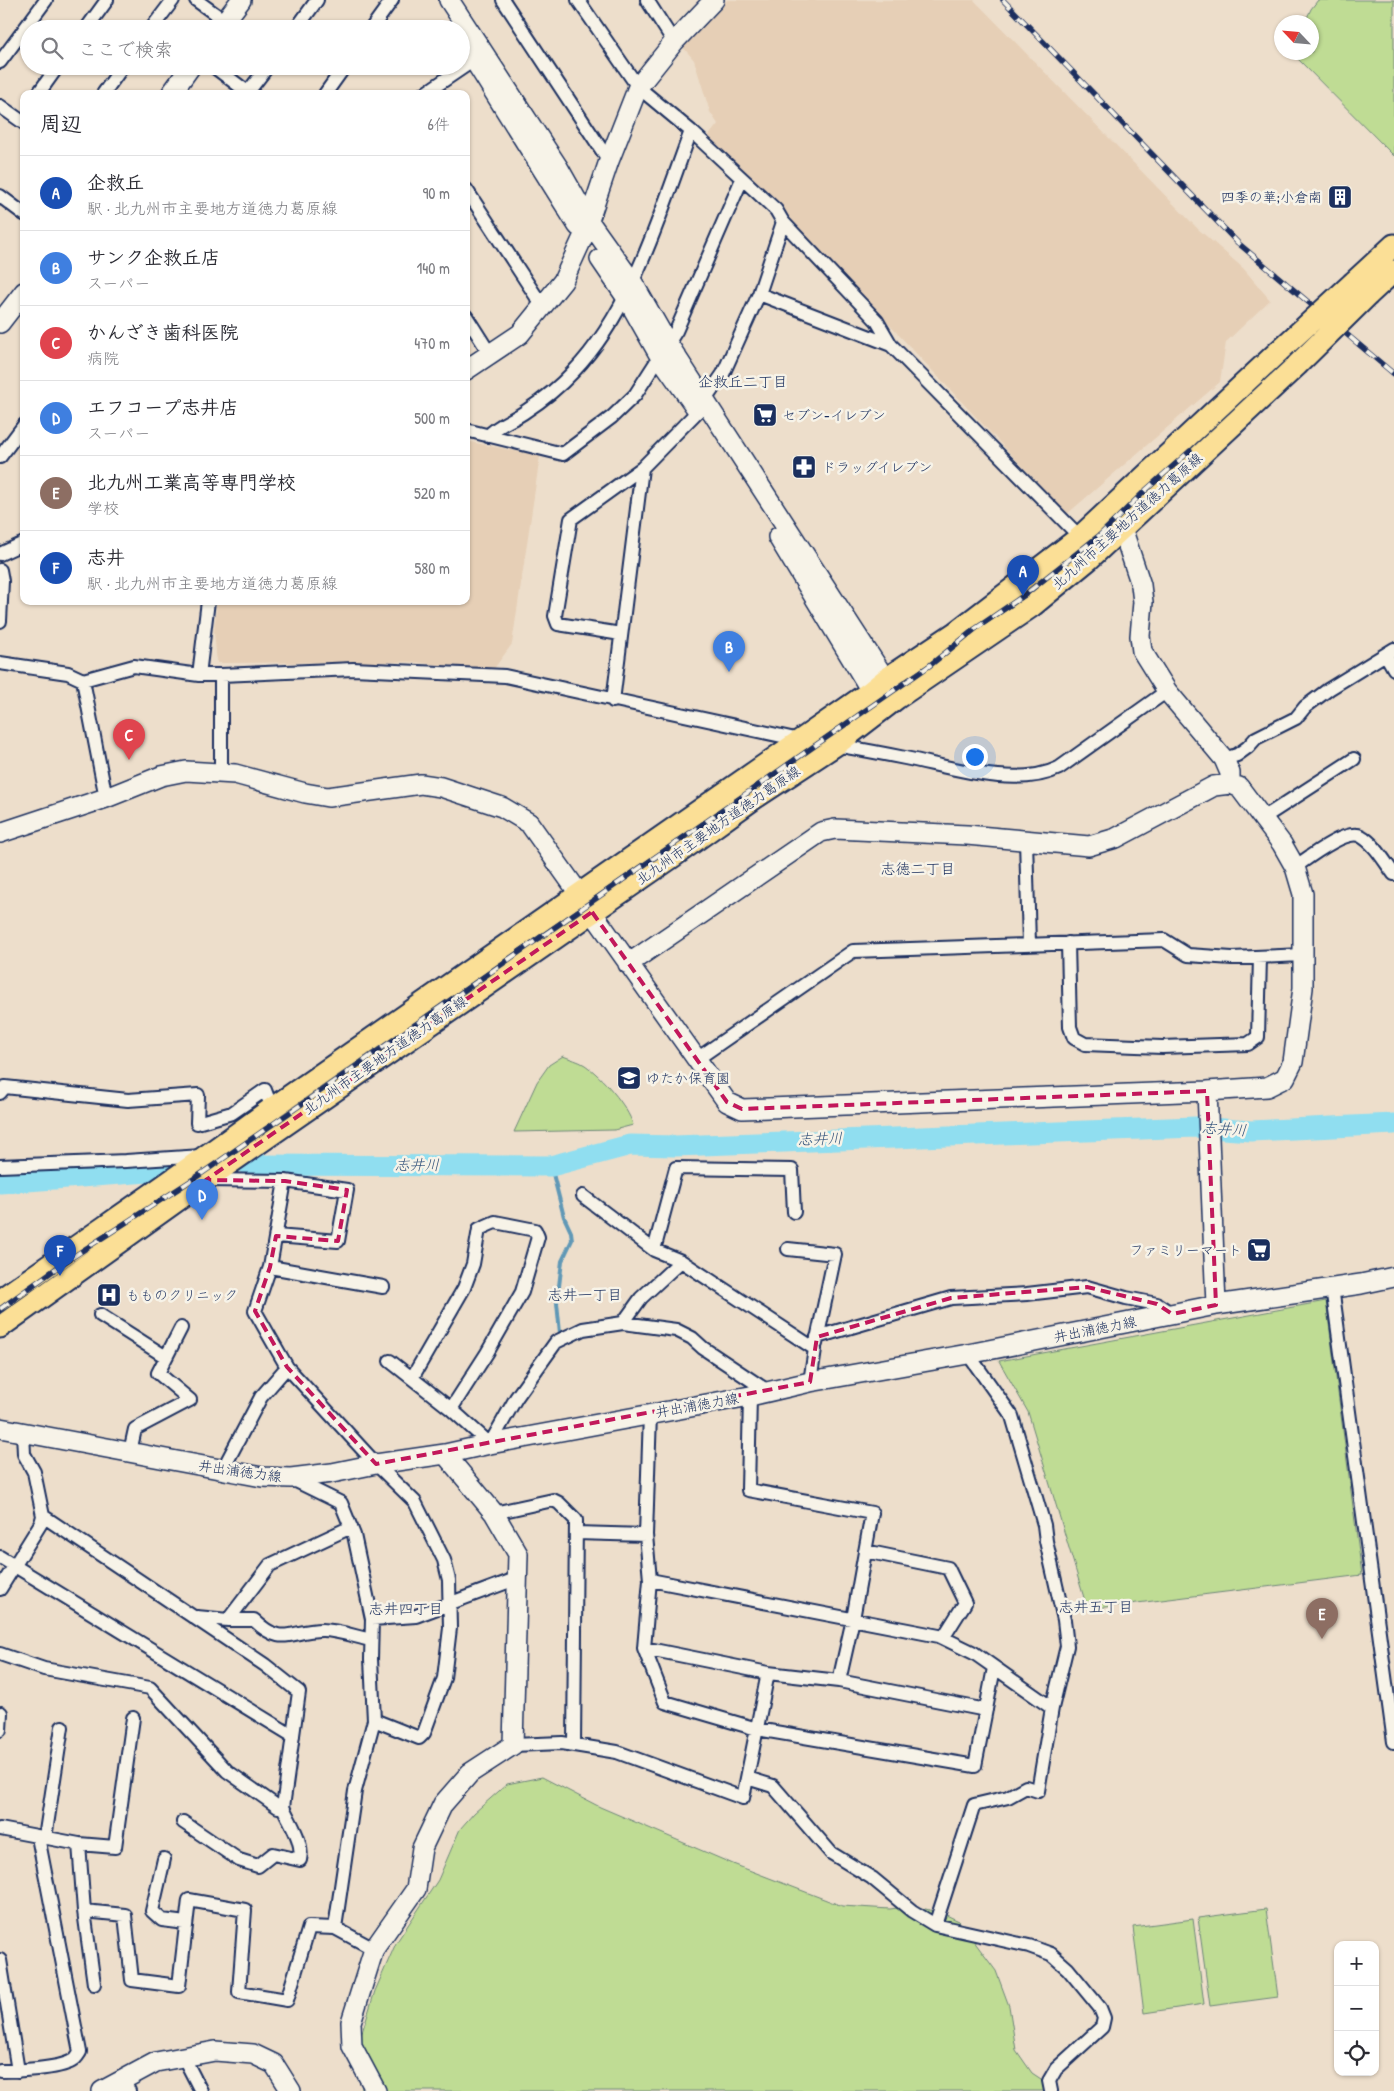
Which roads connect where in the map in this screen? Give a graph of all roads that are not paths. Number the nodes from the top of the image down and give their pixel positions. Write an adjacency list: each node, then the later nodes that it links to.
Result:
1 (46, 0): 14 (street)
2 (107, 0): 15 (street)
3 (172, 0): 16 (street)
4 (196, 0): 17 (street)
5 (241, 0): 18 (street)
6 (317, 0): 19 (street)
7 (392, 0): 20 (street)
8 (435, 0): 21 (street)
9 (449, 0): 22 (street)
10 (503, 0): 48 (street)
11 (578, 0): 37 (street)
12 (647, 0): 25 (street)
13 (714, 0): 25 (street)
14 (31, 20)
15 (93, 20)
16 (158, 20)
17 (217, 20)
18 (226, 20)
19 (303, 20)
20 (378, 20)
21 (448, 20)
22 (462, 20)
23 (470, 32): 54 (street)
24 (20, 35): 28 (street)
25 (674, 42): 37 (street)
26 (470, 54): 27 (street)
27 (474, 60): 29 (street); 54 (street)
28 (0, 62)
29 (470, 63)
30 (52, 75): 38 (street)
31 (117, 75): 39 (street)
32 (185, 75): 40 (street)
33 (225, 75): 41 (street)
34 (262, 75): 42 (street)
35 (338, 75): 43 (street)
36 (452, 75): 44 (street)
37 (638, 87): 47 (street); 48 (street)
38 (41, 90)
39 (106, 90)
40 (174, 90)
41 (245, 90)
42 (251, 90)
43 (328, 90)
44 (430, 90)
45 (0, 106): 46 (street)
46 (20, 117)
47 (691, 131): 49 (street); 58 (street)
48 (609, 160): 54 (street)
49 (742, 179): 53 (street); 65 (street)
50 (470, 195): 61 (street)
51 (0, 196): 52 (street)
52 (20, 207)
53 (783, 222): 59 (street); 64 (street)
54 (586, 228): 58 (street); 61 (street)
55 (1394, 245): 57 (main road, 北九州市主要地方道徳力葛原線)
56 (1394, 271): 57 (main road, 北九州市主要地方道徳力葛原線)
57 (1361, 288): 74 (main road, 北九州市主要地方道徳力葛原線, bridge); 75 (main road, 北九州市主要地方道徳力葛原線, bridge)
58 (629, 289): 65 (street); 71 (street)
59 (759, 294): 64 (street); 68 (street)
60 (20, 297): 63 (street)
61 (544, 307): 66 (street)
62 (470, 322): 66 (street)
63 (0, 323)
64 (891, 345): 75 (street)
65 (664, 350): 68 (street); 71 (street)
66 (490, 354): 67 (street)
67 (470, 367)
68 (702, 406): 73 (street); 88 (street)
69 (20, 430): 72 (street)
70 (470, 431): 71 (street)
71 (488, 436)
72 (0, 457)
73 (642, 468): 81 (street); 81 (street)
74 (1122, 528): 89 (street); 91 (main road, 北九州市主要地方道徳力葛原線)
75 (1080, 537): 88 (main road, 北九州市主要地方道徳力葛原線)
76 (20, 545): 77 (street)
77 (0, 554)
78 (1, 577): 80 (street)
79 (208, 605): 85 (street)
80 (0, 621)
81 (621, 634): 90 (street)
82 (1390, 652): 84 (street); 94 (street)
83 (0, 663): 87 (street)
84 (1394, 669)
85 (199, 674): 86 (street); 87 (street)
86 (221, 675): 90 (street); 96 (street)
87 (82, 680): 98 (street)
88 (878, 685): 91 (street); 92 (main road, 北九州市主要地方道徳力葛原線)
89 (1167, 691): 93 (street); 94 (street)
90 (613, 701): 92 (street)
91 (890, 704): 93 (main road, 北九州市主要地方道徳力葛原線)
92 (800, 740): 93 (street); 104 (main road, 北九州市主要地方道徳力葛原線)
93 (837, 744): 105 (main road, 北九州市主要地方道徳力葛原線)
94 (1224, 759): 97 (street)
95 (1354, 759): 99 (street)
96 (221, 773): 98 (street); 104 (street)
97 (1230, 784): 99 (street); 101 (street)
98 (106, 798): 100 (street)
99 (1263, 818): 102 (street)
100 (0, 833)
101 (1026, 840): 107 (street); 110 (street)
102 (1295, 866): 103 (street); 108 (street)
103 (1394, 874)
104 (578, 895): 105 (street); 114 (main road, 北九州市主要地方道徳力葛原線)
105 (592, 912): 110 (street); 114 (main road, 北九州市主要地方道徳力葛原線)
106 (1068, 943): 107 (street); 109 (street); 109 (street)
107 (1029, 944): 111 (street)
108 (1304, 955): 109 (street); 112 (street)
109 (1260, 957)
110 (628, 964): 111 (street)
111 (697, 1059): 112 (street)
112 (1207, 1091): 130 (street)
113 (0, 1092): 114 (street)
114 (277, 1118): 115 (main road, 北九州市主要地方道徳力葛原線); 117 (main road, 北九州市主要地方道徳力葛原線)
115 (209, 1155): 116 (street); 129 (main road, 北九州市主要地方道徳力葛原線)
116 (0, 1166)
117 (206, 1180): 118 (street); 134 (main road, 北九州市主要地方道徳力葛原線)
118 (285, 1181): 121 (street); 121 (street)
119 (583, 1196): 122 (street)
120 (794, 1212): 122 (street)
121 (276, 1236): 125 (street)
122 (654, 1250): 124 (street)
123 (788, 1250): 136 (street)
124 (681, 1261): 133 (street); 136 (street)
125 (270, 1267): 127 (street); 140 (street)
126 (1394, 1277): 128 (street, 井出浦徳力線)
127 (383, 1287)
128 (1332, 1287): 130 (street, 井出浦徳力線); 177 (street)
129 (0, 1300)
130 (1216, 1305): 131 (street, 井出浦徳力線)
131 (1172, 1314): 136 (street); 137 (street, 井出浦徳力線)
132 (100, 1315): 138 (street)
133 (623, 1323): 143 (street); 149 (street)
134 (0, 1327)
135 (181, 1328): 138 (street)
136 (816, 1343): 142 (street)
137 (968, 1354): 142 (street, 井出浦徳力線); 179 (street)
138 (166, 1357): 150 (street)
139 (390, 1361): 141 (street)
140 (287, 1367): 152 (street); 153 (street)
141 (412, 1378): 145 (street); 145 (street)
142 (810, 1382): 143 (street, 井出浦徳力線)
143 (769, 1392): 144 (street, 井出浦徳力線)
144 (750, 1396): 146 (street, 井出浦徳力線); 160 (street)
145 (452, 1409): 149 (street)
146 (650, 1414): 149 (street, 井出浦徳力線); 159 (street)
147 (0, 1428): 148 (street, 井出浦徳力線)
148 (23, 1432): 150 (street, 井出浦徳力線); 156 (street)
149 (490, 1444): 151 (street, 井出浦徳力線)
150 (130, 1452): 153 (street, 井出浦徳力線)
151 (445, 1454): 152 (street, 井出浦徳力線); 155 (street)
152 (376, 1464): 154 (street, 井出浦徳力線); 166 (street)
153 (222, 1470): 154 (street, 井出浦徳力線)
154 (291, 1478): 157 (street)
155 (494, 1513): 158 (street); 163 (street)
156 (43, 1516): 162 (street); 167 (street)
157 (351, 1527): 168 (street); 170 (street)
158 (576, 1533): 159 (street); 190 (street)
159 (646, 1534): 164 (street)
160 (865, 1551): 169 (street); 171 (street)
161 (0, 1558): 162 (street)
162 (14, 1565): 165 (street); 187 (street)
163 (518, 1578): 166 (street); 189 (street)
164 (650, 1580): 169 (street); 173 (street)
165 (0, 1589)
166 (449, 1604): 168 (street); 183 (street)
167 (194, 1617): 170 (street); 187 (street)
168 (372, 1619): 172 (street)
169 (853, 1619): 171 (street); 178 (street)
170 (228, 1620): 172 (street)
171 (943, 1638): 175 (street)
172 (372, 1640): 183 (street)
173 (644, 1648): 176 (street); 185 (street)
174 (0, 1654): 192 (street)
175 (994, 1668): 179 (street); 180 (street)
176 (768, 1673): 178 (street); 185 (street)
177 (1390, 1674): 188 (street)
178 (839, 1681): 180 (street)
179 (1052, 1708): 200 (street)
180 (986, 1710): 185 (street)
181 (1, 1713): 186 (street)
182 (133, 1718): 196 (street)
183 (374, 1720): 201 (street)
184 (62, 1728): 195 (street)
185 (757, 1729): 191 (street)
186 (0, 1730)
187 (293, 1736): 192 (street)
188 (1394, 1742)
189 (513, 1744): 190 (street); 202 (street)
190 (574, 1745): 191 (street)
191 (747, 1778): 200 (street)
192 (283, 1807): 193 (street)
193 (183, 1822)
194 (0, 1829): 195 (street)
195 (41, 1838): 196 (street); 208 (street)
196 (79, 1844): 198 (street)
197 (164, 1859): 199 (street)
198 (84, 1911): 199 (street); 204 (street)
199 (186, 1923): 201 (street)
200 (935, 1925): 214 (street)
201 (336, 1928): 202 (street)
202 (374, 1948): 213 (street)
203 (0, 1960): 208 (street)
204 (94, 1984)
205 (183, 2056): 209 (street); 211 (street); 212 (street)
206 (0, 2066): 208 (street)
207 (0, 2071): 208 (street)
208 (18, 2071)
209 (126, 2085): 210 (street)
210 (102, 2091)
211 (201, 2091)
212 (291, 2091)
213 (376, 2091)
214 (1051, 2091)

